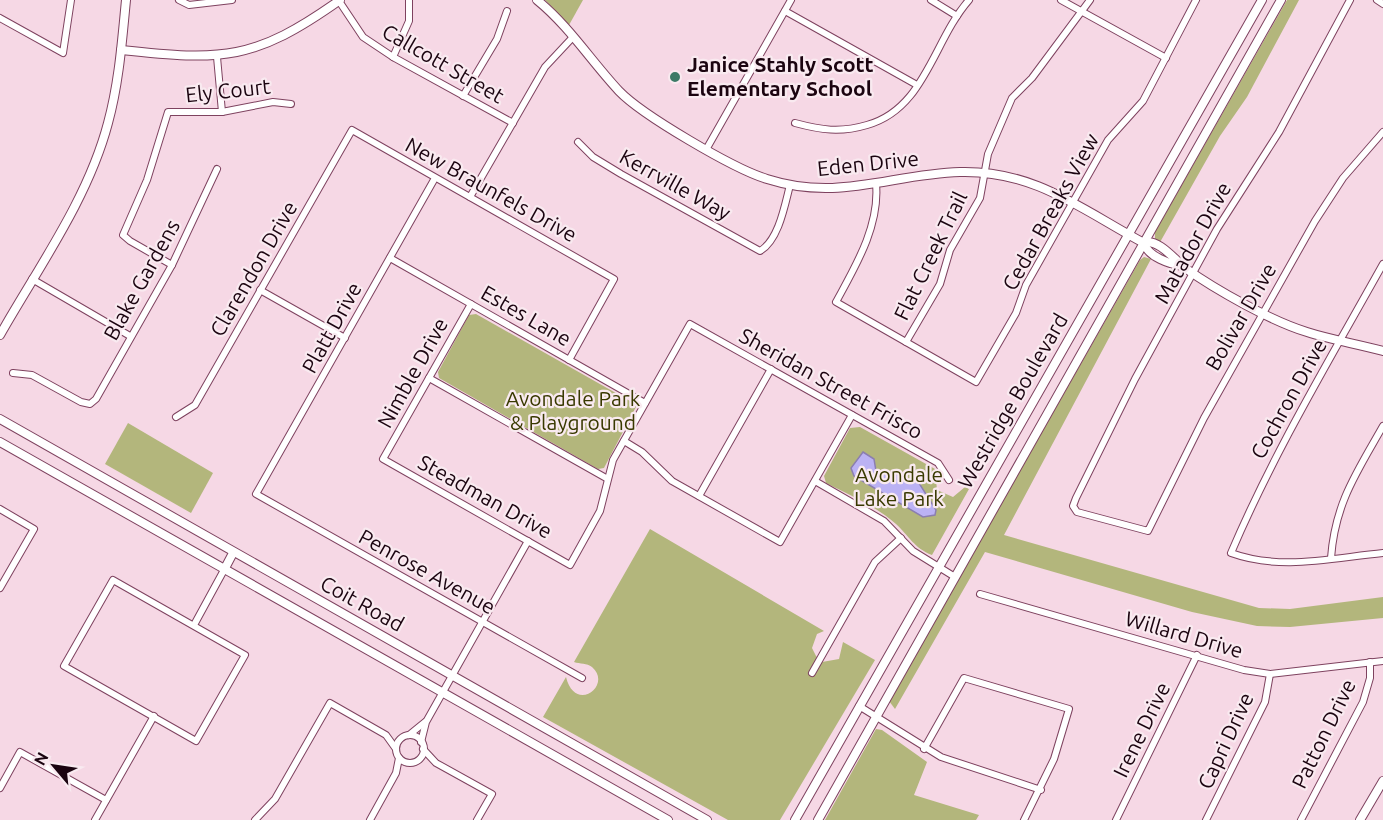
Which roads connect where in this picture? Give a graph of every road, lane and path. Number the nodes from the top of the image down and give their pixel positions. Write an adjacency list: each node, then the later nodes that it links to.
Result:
1 (71, 0): 23 (street)
2 (126, 0): 25 (main road)
3 (232, 0): 16 (street)
4 (409, 0): 27 (street)
5 (537, 0): 24 (main road, Eden Drive)
6 (791, 0): 20 (street)
7 (931, 0): 22 (street)
8 (969, 0): 22 (street)
9 (1061, 0): 21 (street)
10 (1090, 0): 21 (street, Flat Creek Trail)
11 (1196, 0): 28 (street, Cedar Breaks View)
12 (1262, 0): 46 (main road, Westridge Boulevard)
13 (1281, 0): 47 (main road, Westridge Boulevard)
14 (1350, 0): 51 (street, Matador Drive)
15 (1377, 0): 18 (street)
16 (179, 1)
17 (340, 1): 26 (main road); 27 (street, Callcott Street)
18 (1383, 3)
19 (507, 11): 30 (street)
20 (785, 11): 29 (street); 38 (street)
21 (1082, 13): 28 (street); 40 (street, Flat Creek Trail)
22 (957, 16): 29 (street)
23 (0, 18)
24 (573, 37): 33 (street); 38 (main road, Eden Drive)
25 (121, 50): 26 (main road); 52 (main road)
26 (216, 57): 32 (street)
27 (393, 57): 30 (street, Callcott Street)
28 (1166, 58): 45 (street, Cedar Breaks View)
29 (917, 85): 34 (street)
30 (463, 96): 33 (street, Callcott Street)
31 (291, 104): 32 (street, Ely Court)
32 (222, 112): 50 (street, Ely Court)
33 (513, 123): 44 (street)
34 (795, 123)
35 (352, 130): 41 (street, New Braunfels Drive); 53 (street, Clarendon Drive)
36 (1383, 132): 55 (street, Bolivar Drive)
37 (578, 142): 43 (street, Kerrville Way)
38 (707, 148): 43 (main road, Eden Drive)
39 (217, 169): 50 (street, Blake Gardens)
40 (986, 173): 42 (main road, Eden Drive); 45 (main road, Eden Drive); 60 (street, Flat Creek Trail)
41 (435, 177): 44 (street, New Braunfels Drive); 48 (street, Platt Drive)
42 (876, 184): 43 (main road, Eden Drive); 60 (street)
43 (790, 185)
44 (470, 197): 62 (street, New Braunfels Drive)
45 (1073, 202): 46 (main road, Eden Drive); 60 (street, Cedar Breaks View)
46 (1129, 235): 47 (main road, Eden Drive); 86 (main road, Westridge Boulevard)
47 (1144, 243): 51 (main road, Eden Drive); 88 (main road, Westridge Boulevard)
48 (390, 258): 54 (street, Estes Lane); 58 (street, Platt Drive)
49 (1383, 264): 59 (street, Cochron Drive)
50 (172, 265): 57 (street, Blake Gardens)
51 (1194, 274): 55 (main road, Eden Drive); 80 (street, Matador Drive)
52 (32, 279): 56 (main road); 57 (street)
53 (260, 290): 58 (street); 68 (street, Clarendon Drive)
54 (471, 304): 62 (street, Estes Lane); 65 (street, Nimble Drive)
55 (1263, 312): 59 (main road, Eden Drive); 80 (street, Bolivar Drive)
56 (0, 335)
57 (130, 336): 64 (street, Blake Gardens)
58 (345, 338): 77 (street, Platt Drive)
59 (1340, 341): 61 (main road, Eden Drive); 85 (street, Cochron Drive)
60 (906, 342)
61 (1383, 351)
62 (569, 360): 66 (street, Estes Lane)
63 (771, 369): 66 (street, Sheridan Street Frisco); 67 (street, Sheridan Street Frisco); 78 (street)
64 (13, 373)
65 (429, 378): 73 (street, Nimble Drive); 74 (street)
66 (645, 403): 71 (street)
67 (852, 415): 75 (street, Sheridan Street Frisco); 76 (street)
68 (176, 417)
69 (0, 419): 83 (main road, Coit Road)
70 (1383, 426): 85 (street)
71 (624, 441): 74 (street); 78 (street)
72 (0, 442): 87 (main road, Coit Road)
73 (383, 459): 82 (street, Steadman Drive)
74 (606, 478): 82 (street, Steadman Drive)
75 (949, 480)
76 (815, 481): 78 (street); 81 (street)
77 (256, 494): 91 (street, Penrose Avenue)
78 (699, 496)
79 (0, 509): 89 (street)
80 (1148, 531)
81 (901, 538): 86 (street); 96 (street)
82 (528, 541): 91 (street)
83 (233, 553): 87 (main road); 98 (main road, Coit Road)
84 (1383, 553): 85 (street)
85 (1331, 558)
86 (939, 567): 88 (street); 101 (main road, Westridge Boulevard)
87 (224, 570): 92 (street); 100 (main road, Coit Road)
88 (955, 577): 103 (main road, Westridge Boulevard)
89 (0, 588)
90 (980, 594): 93 (street, Willard Drive)
91 (482, 622): 98 (street); 99 (street, Penrose Avenue)
92 (194, 626): 102 (street); 102 (street)
93 (1197, 655): 97 (street, Willard Drive); 127 (street, Irene Drive)
94 (1383, 661): 95 (street, Willard Drive)
95 (1370, 662): 97 (street, Willard Drive); 129 (street, Patton Drive)
96 (812, 673)
97 (1270, 674): 128 (street, Capri Drive)
98 (452, 676): 100 (street); 123 (main road, Coit Road)
99 (582, 678)
100 (443, 692): 104 (street); 122 (main road, Coit Road)
101 (860, 706): 103 (street); 124 (main road, Westridge Boulevard)
102 (154, 716): 117 (street)
103 (877, 716): 109 (street); 125 (main road, Westridge Boulevard)
104 (426, 722): 106 (street); 107 (street)
105 (386, 735): 106 (street); 108 (street); 119 (street)
106 (406, 736): 107 (street); 108 (street)
107 (422, 745): 111 (street); 112 (street)
108 (396, 749): 110 (street)
109 (924, 749): 116 (street); 116 (street)
110 (399, 758): 111 (street); 113 (street)
111 (414, 761): 112 (street); 113 (street)
112 (436, 763): 121 (street)
113 (396, 773): 120 (street)
114 (1383, 781): 130 (main road)
115 (0, 788): 117 (street)
116 (1041, 790): 126 (street)
117 (106, 801): 118 (street)
118 (95, 820)
119 (255, 820)
120 (370, 820)
121 (477, 820)
122 (668, 820)
123 (706, 820)
124 (795, 820)
125 (818, 820)
126 (1024, 820)
127 (1116, 820)
128 (1206, 820)
129 (1301, 820)
130 (1360, 820)

